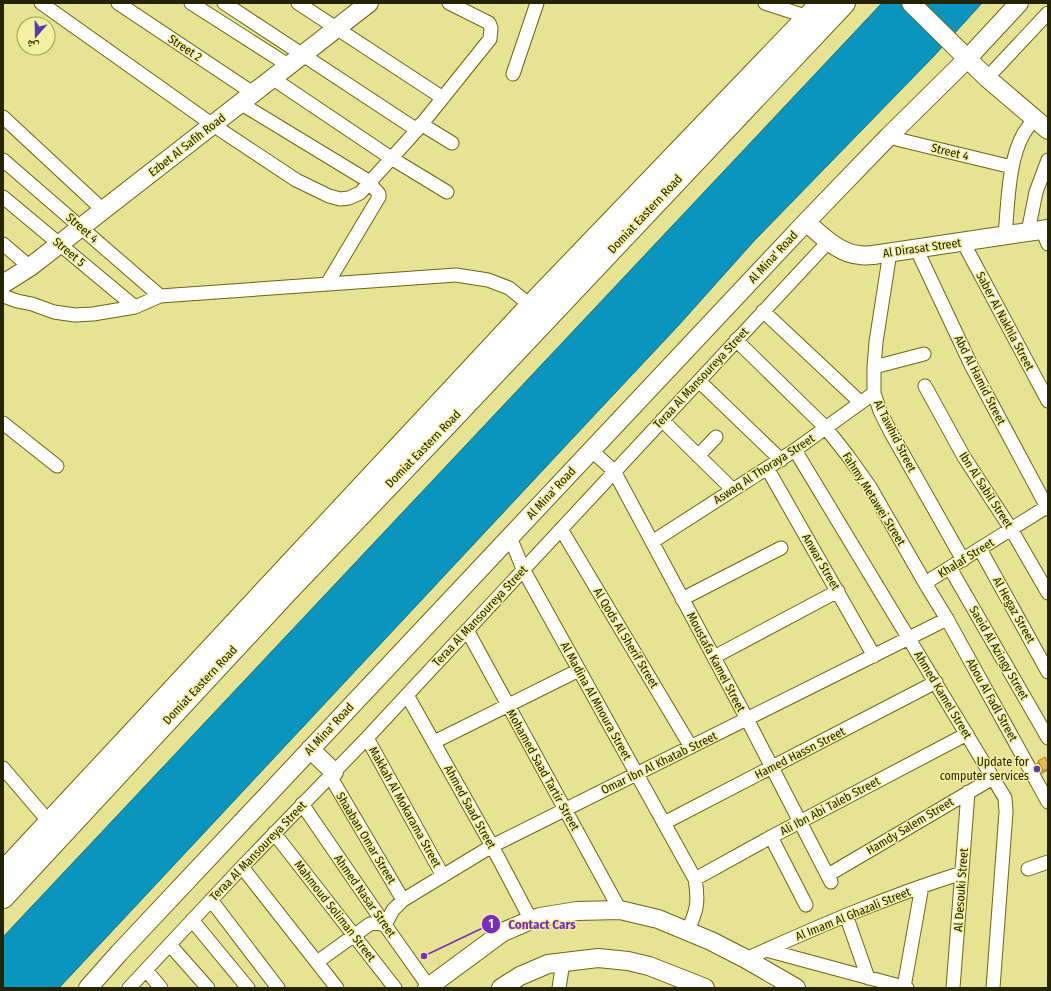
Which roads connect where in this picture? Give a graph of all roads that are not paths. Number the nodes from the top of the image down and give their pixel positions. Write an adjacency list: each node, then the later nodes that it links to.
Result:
1 (41, 3): 25 (street)
2 (118, 3): 22 (street, Street 2)
3 (191, 3): 18 (street)
4 (224, 3): 17 (street)
5 (298, 3): 15 (street)
6 (369, 3): 15 (street, Ezbet Al Safih Road)
7 (449, 3): 23 (street)
8 (538, 3): 19 (street)
9 (765, 3): 13 (street)
10 (844, 3): 87 (highway, Domiat Eastern Road)
11 (911, 3): 16 (street)
12 (1019, 3): 16 (street, Al Mina' Road)
13 (815, 10): 53 (highway, Domiat Eastern Road)
14 (1048, 13): 21 (street)
15 (337, 28): 17 (street, Ezbet Al Safih Road); 23 (street)
16 (962, 53): 21 (street); 28 (street, Al Mina' Road)
17 (303, 54): 18 (street, Ezbet Al Safih Road); 27 (street)
18 (288, 65): 20 (street, Ezbet Al Safih Road)
19 (513, 74)
20 (272, 78): 22 (street, Ezbet Al Safih Road); 30 (street)
21 (987, 78): 26 (street)
22 (247, 98): 25 (street, Ezbet Al Safih Road); 34 (street, Street 2)
23 (443, 98): 27 (street)
24 (3, 117): 37 (street)
25 (213, 124): 34 (street); 37 (street, Ezbet Al Safih Road)
26 (1042, 124): 33 (street)
27 (419, 127): 29 (street); 30 (street)
28 (888, 136): 33 (street, Street 4); 38 (street, Al Mina' Road)
29 (452, 143)
30 (391, 158): 34 (street); 35 (street)
31 (3, 160): 39 (street, Street 4)
32 (1048, 160): 40 (street)
33 (1012, 167): 41 (street)
34 (370, 182): 50 (street)
35 (446, 192)
36 (3, 197): 45 (street, Street 5)
37 (103, 210): 39 (street, Ezbet Al Safih Road)
38 (806, 222): 42 (street, Al Dirasat Street); 68 (street, Al Mina' Road)
39 (81, 227): 45 (street, Ezbet Al Safih Road); 52 (street, Street 4)
40 (1042, 234): 41 (street, Al Dirasat Street)
41 (1005, 235): 43 (street, Al Dirasat Street)
42 (829, 240): 47 (street, Al Dirasat Street); 55 (street, Teraa Al Mansoureya Street)
43 (963, 242): 46 (street, Al Dirasat Street); 62 (street, Saber Al Nakhla Street)
44 (3, 244): 48 (street)
45 (59, 244): 48 (street, Ezbet Al Safih Road); 54 (street, Street 5)
46 (916, 248): 47 (street, Al Dirasat Street); 76 (street, Abd Al Hamid Street)
47 (890, 252): 58 (street, Al Tawhid Street)
48 (30, 267): 49 (street, Ezbet Al Safih Road)
49 (3, 284)
50 (326, 284): 52 (street); 53 (street)
51 (3, 294): 54 (street)
52 (160, 296): 54 (street)
53 (531, 306): 87 (highway, Domiat Eastern Road)
54 (135, 308)
55 (763, 311): 56 (street, Teraa Al Mansoureya Street); 63 (street)
56 (736, 340): 59 (street, Teraa Al Mansoureya Street); 66 (street, Fahmy Metawei Street)
57 (924, 354): 58 (street)
58 (874, 367): 61 (street, Al Tawhid Street)
59 (699, 380): 64 (street, Teraa Al Mansoureya Street); 71 (street)
60 (925, 386): 78 (street, Ibn Al Sabil Street)
61 (874, 393): 63 (street, Aswaq Al Thoraya Street); 83 (street, Al Tawhid Street)
62 (1048, 401)
63 (860, 402): 66 (street, Aswaq Al Thoraya Street)
64 (662, 420): 70 (street); 74 (street, Teraa Al Mansoureya Street)
65 (3, 423): 72 (street)
66 (826, 428): 69 (street, Aswaq Al Thoraya Street); 86 (street, Fahmy Metawei Street)
67 (716, 437): 70 (street)
68 (591, 450): 74 (street, Moustafa Kamel Street); 79 (street, Al Mina' Road)
69 (795, 450): 71 (street, Aswaq Al Thoraya Street); 93 (street, Ahmed Kamel Street)
70 (698, 456): 75 (street)
71 (781, 460): 73 (street, Aswaq Al Thoraya Street)
72 (57, 466)
73 (768, 468): 75 (street, Aswaq Al Thoraya Street); 88 (street, Anwar Street)
74 (614, 471): 77 (street, Teraa Al Mansoureya Street); 80 (street, Moustafa Kamel Street)
75 (733, 490): 80 (street, Aswaq Al Thoraya Street)
76 (1048, 508): 78 (street, Khalaf Street)
77 (561, 529): 85 (street, Teraa Al Mansoureya Street); 106 (street, Al Qods Al Sherif Street)
78 (1011, 530): 82 (street, Khalaf Street); 89 (street, Ibn Al Sabil Street)
79 (510, 537): 85 (street, Al Madina Al Mnoura Street); 107 (street, Al Mina' Road)
80 (652, 542): 90 (street, Moustafa Kamel Street)
81 (781, 548): 90 (street)
82 (980, 549): 83 (street, Khalaf Street); 97 (street, Al Hegaz Street)
83 (963, 560): 84 (street, Khalaf Street)
84 (950, 568): 86 (street, Khalaf Street); 104 (street, Saeid Al Azingy Street)
85 (523, 569): 92 (street, Teraa Al Mansoureya Street); 96 (street, Al Madina Al Mnoura Street)
86 (925, 583): 91 (street, Fahmy Metawei Street)
87 (280, 587): 118 (highway, Domiat Eastern Road); 132 (highway, Domiat Eastern Road)
88 (838, 591): 94 (street, Anwar Street); 95 (street)
89 (1048, 593)
90 (682, 599): 95 (street, Moustafa Kamel Street)
91 (947, 619): 93 (street, Omar Ibn Al Khatab Street); 114 (street, Abou Al Fadl Street)
92 (467, 630): 99 (street, Teraa Al Mansoureya Street); 100 (street, Mohamed Saad Tartir Street)
93 (909, 638): 94 (street, Omar Ibn Al Khatab Street); 98 (street, Ahmed Kamel Street)
94 (874, 656): 101 (street, Omar Ibn Al Khatab Street)
95 (714, 657): 101 (street, Moustafa Kamel Street)
96 (579, 670): 100 (street); 111 (street, Al Madina Al Mnoura Street)
97 (1048, 672)
98 (936, 682): 102 (street, Ahmed Kamel Street); 109 (street, Hamed Hassn Street)
99 (407, 695): 103 (street, Teraa Al Mansoureya Street); 105 (street, Ahmed Saad Street)
100 (508, 706): 105 (street); 116 (street, Mohamed Saad Tartir Street)
101 (747, 719): 106 (street, Omar Ibn Al Khatab Street); 109 (street, Moustafa Kamel Street)
102 (967, 734): 112 (street, Ahmed Kamel Street); 117 (street, Ali Ibn Abi Taleb Street)
103 (367, 738): 110 (street, Teraa Al Mansoureya Street); 128 (street, Makkah Al Mokarama Street)
104 (1048, 738)
105 (434, 742): 122 (street, Ahmed Saad Street)
106 (691, 747): 111 (street, Omar Ibn Al Khatab Street)
107 (310, 749): 110 (street); 151 (street, Al Mina' Road)
108 (3, 768): 118 (street)
109 (772, 768): 117 (street, Moustafa Kamel Street); 119 (street, Hamed Hassn Street)
110 (332, 774): 115 (street, Teraa Al Mansoureya Street); 134 (street, Shaaban Omar Street)
111 (637, 774): 116 (street, Omar Ibn Al Khatab Street); 119 (street, Al Madina Al Mnoura Street)
112 (993, 778): 113 (street, Hamdy Salem Street); 166 (street, Ahmed Kamel Street)
113 (968, 792): 127 (street, Al Desouki Street); 130 (street, Hamdy Salem Street)
114 (1048, 802)
115 (302, 804): 120 (street, Teraa Al Mansoureya Street); 140 (street, Ahmed Nasar Street)
116 (565, 810): 122 (street, Omar Ibn Al Khatab Street); 136 (street, Mohamed Saad Tartir Street)
117 (800, 822): 121 (street, Ali Ibn Abi Taleb Street); 130 (street, Moustafa Kamel Street)
118 (50, 823): 125 (highway, Domiat Eastern Road)
119 (664, 823): 129 (street, Al Madina Al Mnoura Street)
120 (274, 833): 124 (street, Teraa Al Mansoureya Street); 142 (street, Mahmoud Soliman Street)
121 (772, 837): 129 (street, Ali Ibn Abi Taleb Street); 135 (street)
122 (492, 846): 128 (street, Omar Ibn Al Khatab Street); 139 (street, Ahmed Saad Street)
123 (1048, 862): 126 (street)
124 (242, 867): 133 (street, Teraa Al Mansoureya Street); 146 (street)
125 (5, 868)
126 (1028, 869)
127 (962, 873): 131 (street, Al Imam Al Ghazali Street); 165 (street, Al Desouki Street)
128 (443, 876): 134 (street, Omar Ibn Al Khatab Street)
129 (695, 879): 141 (street, Al Madina Al Mnoura Street)
130 (829, 879)
131 (922, 886): 137 (street, Al Imam Al Ghazali Street); 164 (street)
132 (3, 897)
133 (211, 900): 138 (street, Teraa Al Mansoureya Street); 156 (street)
134 (403, 900): 140 (street, Omar Ibn Al Khatab Street)
135 (806, 905)
136 (620, 910): 139 (street); 141 (street)
137 (846, 915): 144 (street, Al Imam Al Ghazali Street); 149 (street)
138 (192, 920): 143 (street, Teraa Al Mansoureya Street); 155 (street)
139 (531, 920): 150 (street)
140 (385, 925): 142 (street); 150 (street, Ahmed Nasar Street)
141 (687, 932): 145 (street)
142 (354, 935): 146 (street); 158 (street, Mahmoud Soliman Street)
143 (170, 945): 148 (street, Teraa Al Mansoureya Street); 154 (street)
144 (766, 950): 145 (street, Al Imam Al Ghazali Street); 149 (street)
145 (746, 959): 163 (street)
146 (317, 962): 157 (street)
147 (563, 962): 160 (street); 161 (street); 162 (street)
148 (146, 970): 152 (street, Teraa Al Mansoureya Street); 153 (street)
149 (868, 978): 164 (street)
150 (429, 986): 159 (street)
151 (88, 988)
152 (129, 988)
153 (161, 988)
154 (208, 988)
155 (248, 988)
156 (278, 988)
157 (337, 988)
158 (395, 988)
159 (450, 988)
160 (501, 988)
161 (559, 988)
162 (705, 988)
163 (796, 988)
164 (905, 988)
165 (953, 988)
166 (993, 988)

